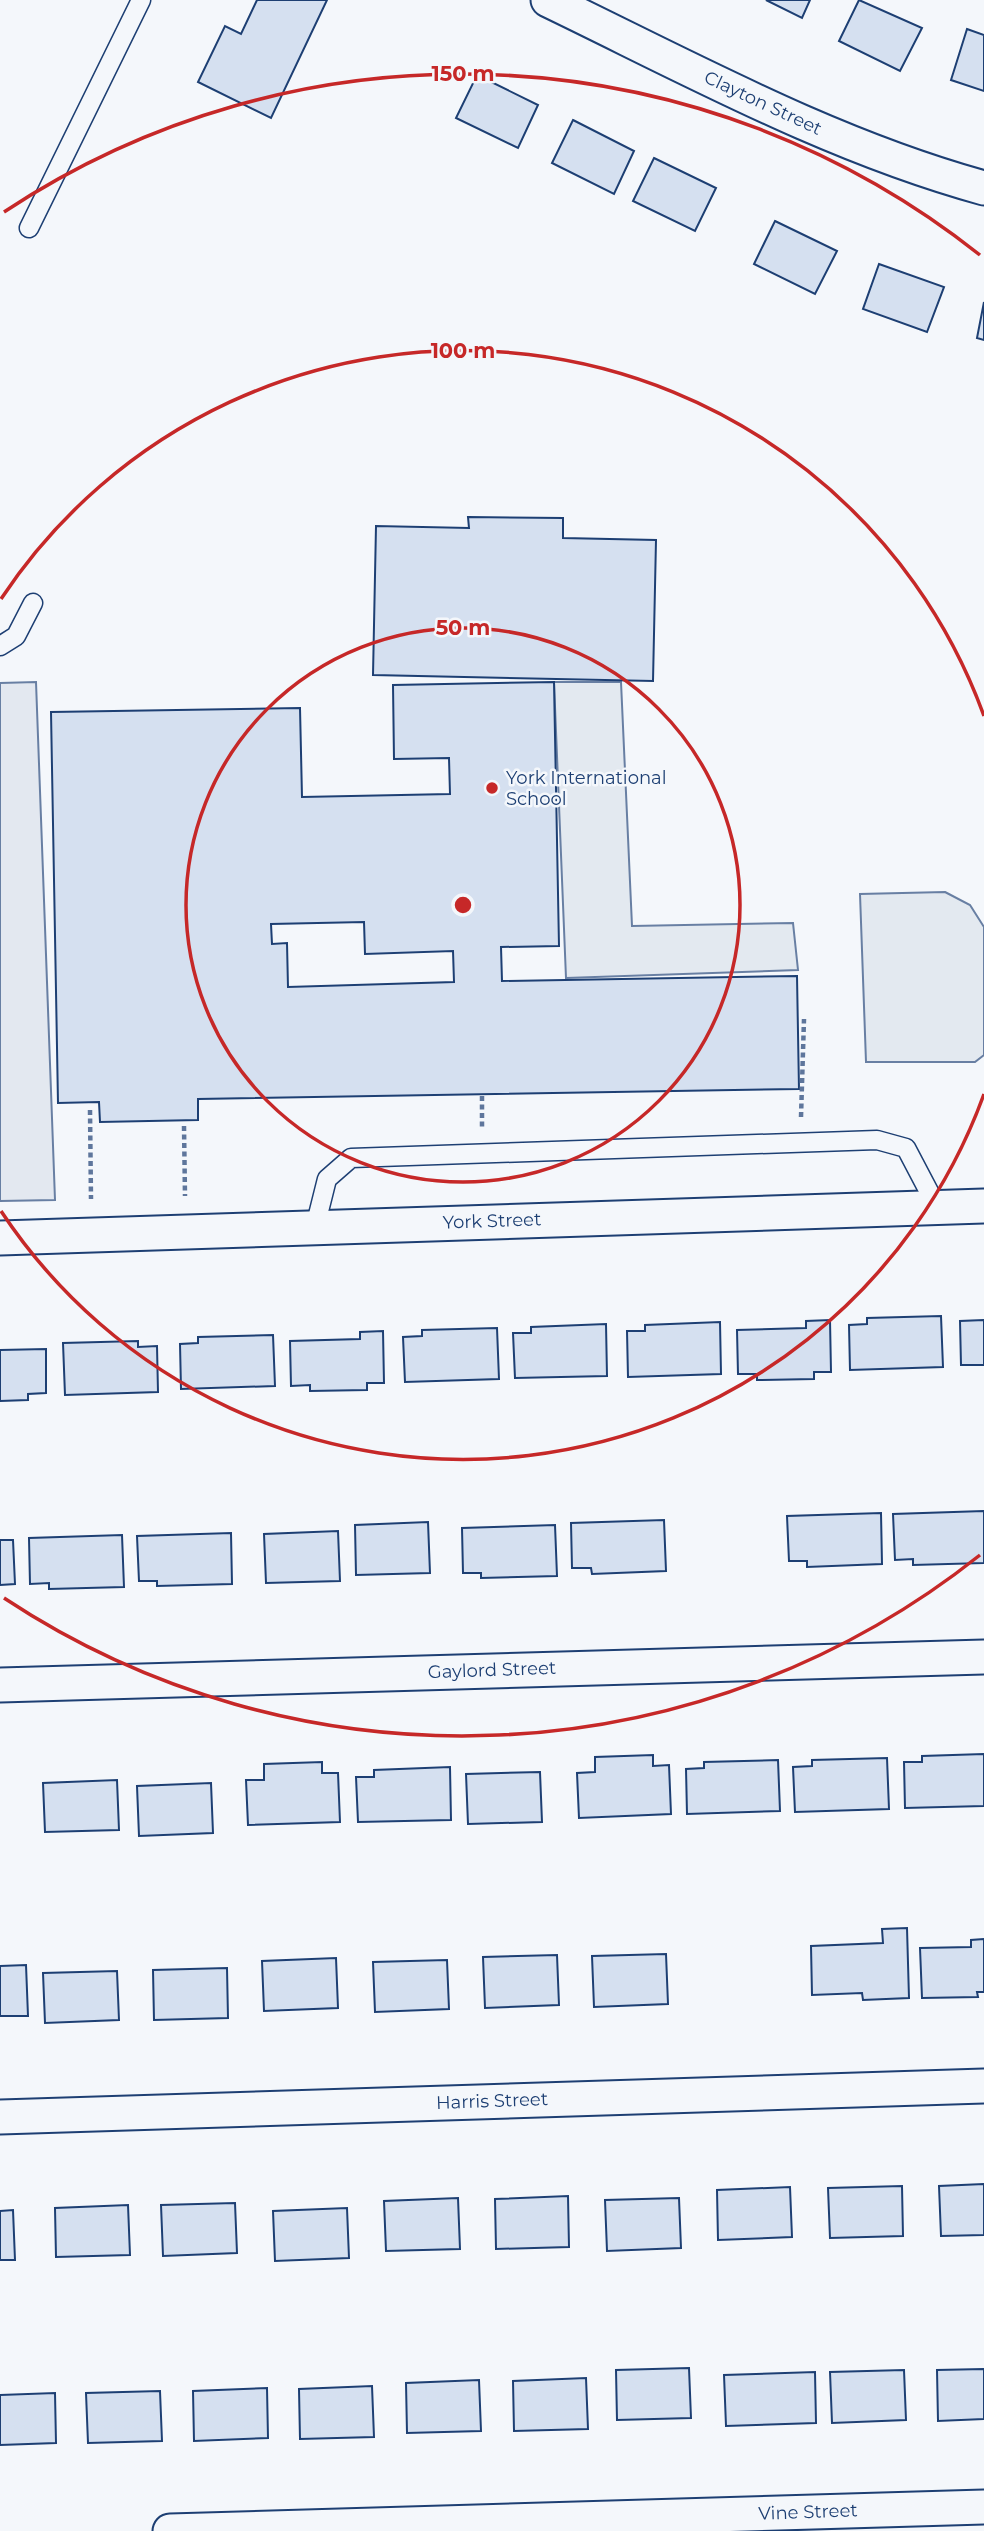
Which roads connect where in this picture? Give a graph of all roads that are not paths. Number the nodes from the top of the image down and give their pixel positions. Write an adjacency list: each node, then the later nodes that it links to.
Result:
1 (141, 0): 4 (lane)
2 (548, 0): 3 (street, Clayton Street)
3 (984, 188)
4 (29, 228)
5 (33, 603): 6 (lane)
6 (0, 646)
7 (984, 1206): 8 (street, York Street)
8 (937, 1207): 9 (street, York Street); 9 (lane)
9 (315, 1227): 10 (street, York Street)
10 (0, 1238)
11 (984, 1657): 12 (street, Gaylord Street)
12 (0, 1685)
13 (984, 2086): 14 (street, Harris Street)
14 (0, 2117)
15 (984, 2507): 16 (street, Vine Street)
16 (170, 2531)

